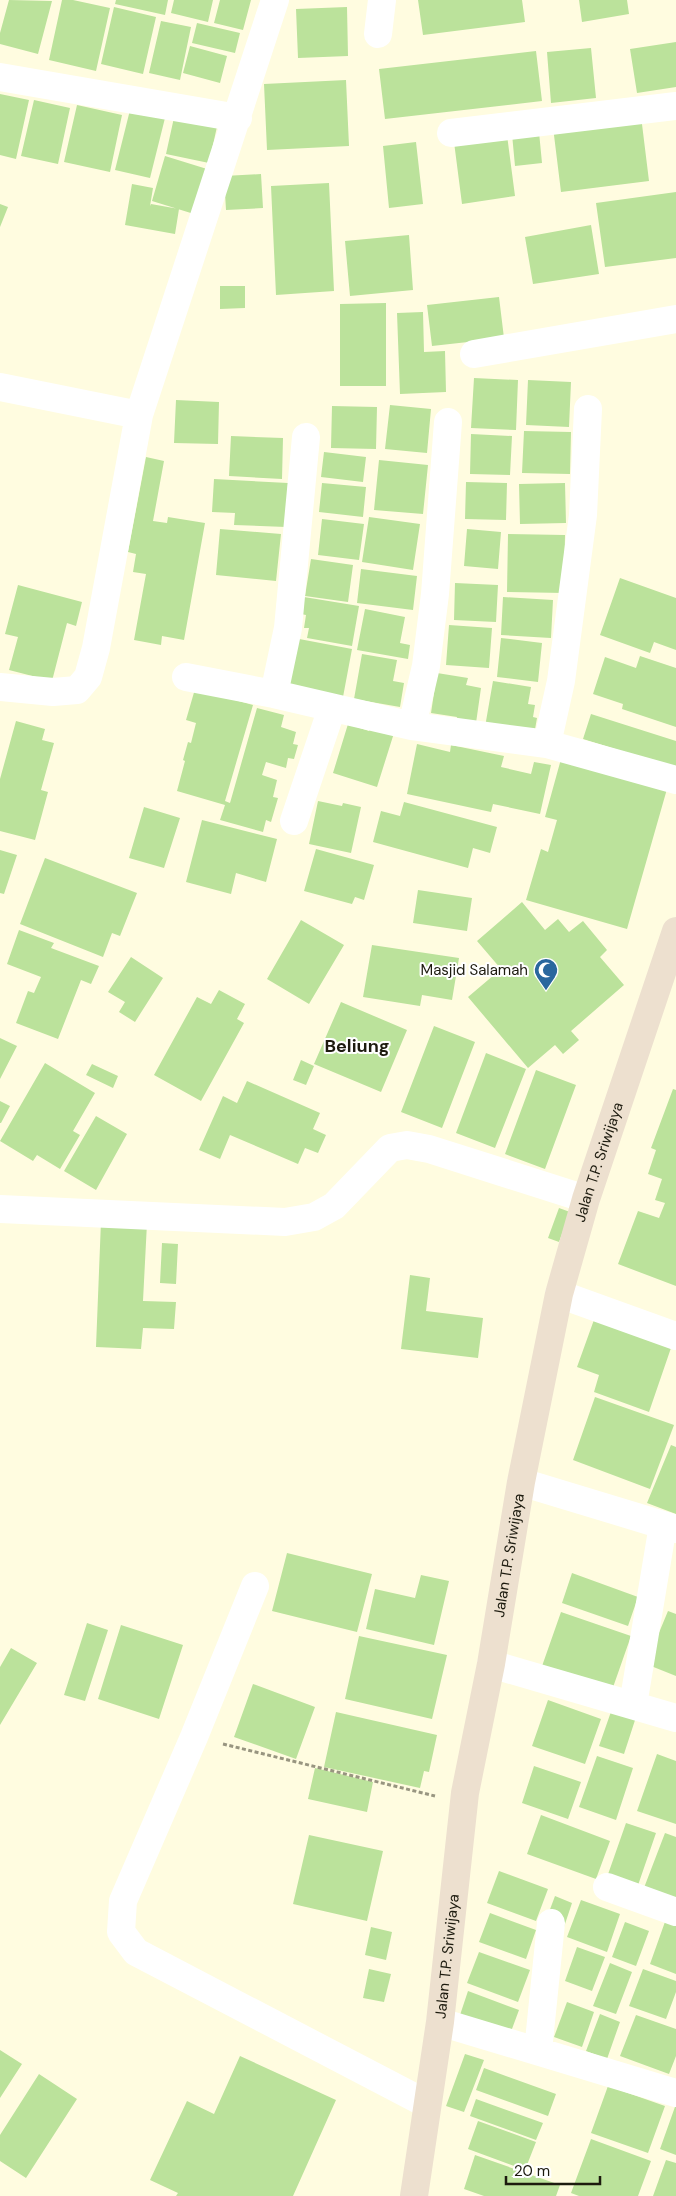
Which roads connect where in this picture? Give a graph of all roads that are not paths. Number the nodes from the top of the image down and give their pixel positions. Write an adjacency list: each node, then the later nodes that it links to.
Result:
1 (275, 0): 6 (street)
2 (382, 0): 3 (street)
3 (378, 34)
4 (0, 77): 6 (street)
5 (676, 106): 7 (street)
6 (238, 118): 12 (street)
7 (451, 133)
8 (676, 319): 9 (street)
9 (474, 354)
10 (0, 387): 12 (street)
11 (588, 409): 20 (street)
12 (138, 415): 16 (street)
13 (448, 422): 19 (street)
14 (306, 437): 17 (street)
15 (186, 678): 17 (street)
16 (0, 687)
17 (274, 694): 18 (street)
18 (332, 708): 19 (street); 22 (street)
19 (412, 726): 20 (street)
20 (547, 744): 21 (street)
21 (676, 780)
22 (294, 821)
23 (676, 931): 24 (main road, Jalan T.P. Sriwijaya)
24 (586, 1198): 25 (street); 26 (main road, Jalan T.P. Sriwijaya)
25 (0, 1209)
26 (559, 1294): 27 (street); 28 (main road, Jalan T.P. Sriwijaya)
27 (676, 1336)
28 (521, 1482): 29 (street); 31 (main road, Jalan T.P. Sriwijaya)
29 (670, 1527): 32 (street)
30 (255, 1586): 40 (street)
31 (491, 1664): 32 (street); 37 (main road, Jalan T.P. Sriwijaya)
32 (633, 1705): 33 (street)
33 (676, 1718)
34 (607, 1887): 35 (street)
35 (676, 1912)
36 (551, 1923): 38 (street)
37 (440, 2022): 38 (street); 40 (main road, Jalan T.P. Sriwijaya)
38 (538, 2051): 39 (street)
39 (676, 2093)
40 (427, 2104): 41 (main road, Jalan T.P. Sriwijaya)
41 (414, 2196)

